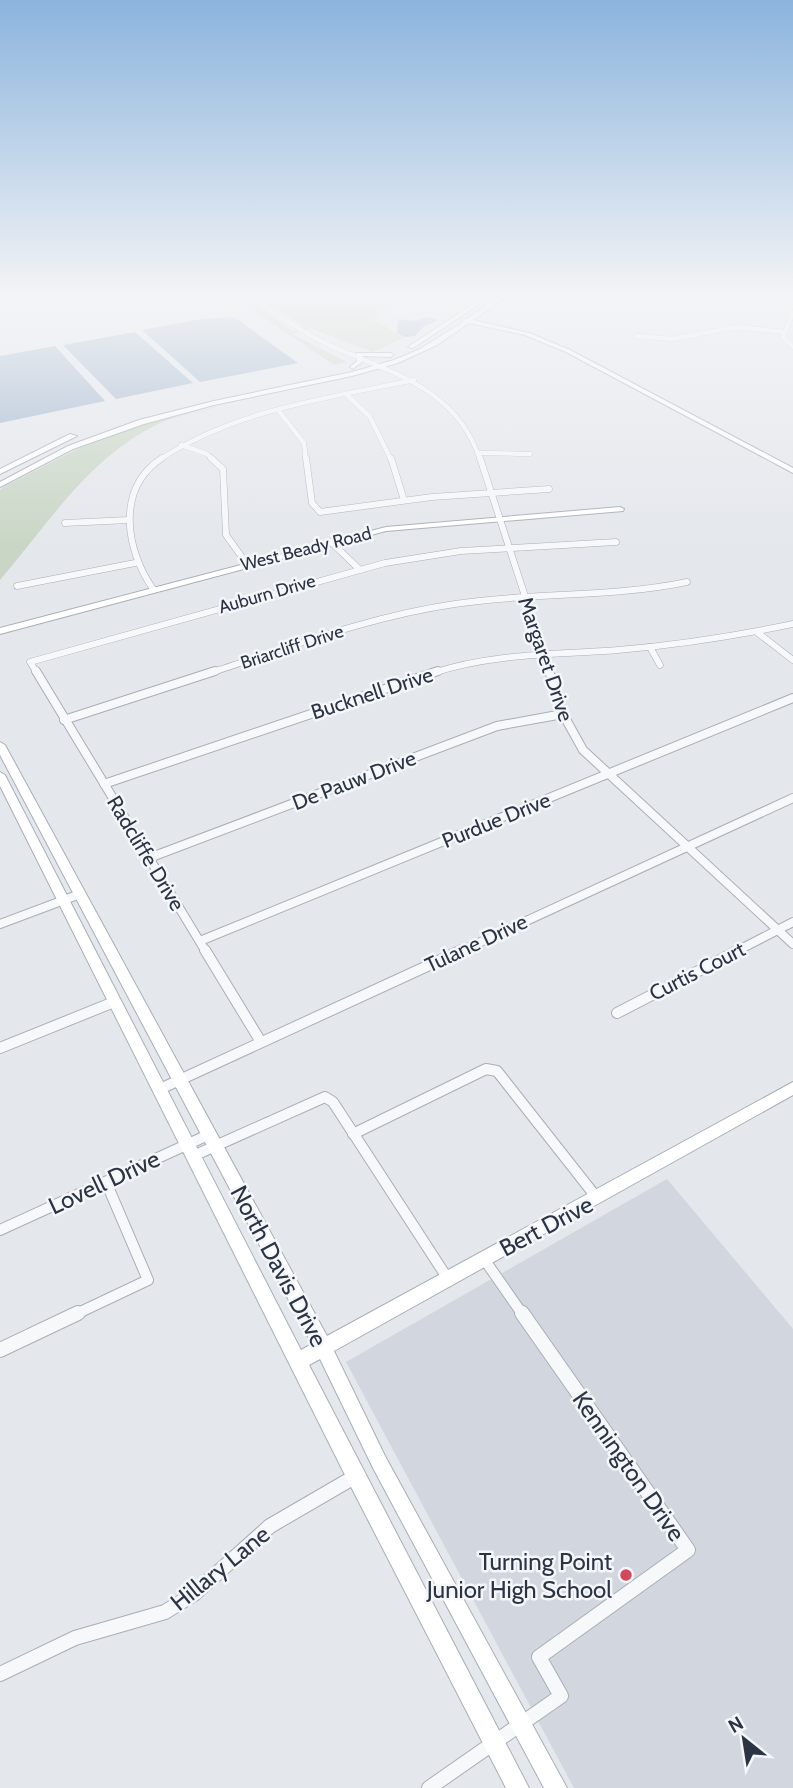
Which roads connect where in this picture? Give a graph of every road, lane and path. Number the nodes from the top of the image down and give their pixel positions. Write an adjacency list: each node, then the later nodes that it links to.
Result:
1 (299, 378): 12 (main road)
2 (321, 378): 13 (main road)
3 (411, 378): 5 (street, Margaret Drive)
4 (618, 378): 11 (main road)
5 (414, 380): 6 (street); 9 (street, Margaret Drive)
6 (347, 395): 7 (street); 16 (street)
7 (278, 410): 8 (street); 16 (street)
8 (181, 445): 19 (street); 25 (street)
9 (478, 453): 10 (street); 15 (street, Margaret Drive)
10 (530, 454)
11 (793, 471)
12 (0, 472)
13 (0, 485)
14 (549, 489): 15 (street)
15 (492, 493): 16 (street); 18 (street, Margaret Drive)
16 (404, 500)
17 (620, 509): 18 (main road, West Beady Road)
18 (500, 519): 21 (main road, West Beady Road); 23 (street, Margaret Drive)
19 (129, 520): 20 (street); 24 (street)
20 (65, 523)
21 (331, 542): 25 (main road, West Beady Road); 26 (street)
22 (616, 542): 23 (street, Auburn Drive)
23 (509, 548): 26 (street, Auburn Drive); 30 (street, Margaret Drive)
24 (135, 563): 28 (street); 29 (street)
25 (247, 564): 29 (main road, West Beady Road)
26 (359, 569): 37 (street, Auburn Drive)
27 (687, 582): 30 (street, Briarcliff Drive)
28 (17, 586)
29 (153, 589): 32 (main road, West Beady Road)
30 (525, 598): 35 (street, Margaret Drive); 41 (street, Briarcliff Drive)
31 (793, 624): 33 (street, Bucknell Drive)
32 (0, 631)
33 (758, 633): 34 (street, Bucknell Drive); 36 (street)
34 (650, 647): 35 (street, Bucknell Drive); 38 (street)
35 (544, 655): 40 (street, Margaret Drive); 47 (street, Bucknell Drive)
36 (793, 660)
37 (30, 662): 41 (street, Radcliffe Drive)
38 (660, 665)
39 (793, 698): 45 (street, Purdue Drive)
40 (563, 714): 45 (street, Margaret Drive); 50 (street, De Pauw Drive)
41 (64, 720): 47 (street, Radcliffe Drive)
42 (0, 744): 43 (main road, North Davis Drive)
43 (8, 762): 44 (street); 51 (main road, North Davis Drive)
44 (0, 769)
45 (607, 774): 49 (street, Margaret Drive); 56 (street, Purdue Drive)
46 (0, 775): 52 (main road, North Davis Drive)
47 (104, 784): 50 (street, Radcliffe Drive)
48 (793, 798): 49 (street, Tulane Drive)
49 (685, 847): 55 (street, Margaret Drive); 60 (street, Tulane Drive)
50 (149, 858): 56 (street, Radcliffe Drive)
51 (80, 894): 52 (street); 62 (main road, North Davis Drive)
52 (63, 901): 54 (street); 58 (main road, North Davis Drive)
53 (793, 922): 55 (street, Curtis Court)
54 (0, 924)
55 (777, 930): 57 (street, Margaret Drive); 59 (street, Curtis Court)
56 (200, 942): 60 (street, Radcliffe Drive)
57 (793, 944)
58 (114, 1002): 61 (street); 64 (main road, North Davis Drive)
59 (617, 1013)
60 (261, 1042): 62 (street, Tulane Drive)
61 (0, 1048)
62 (179, 1080): 64 (street, Tulane Drive); 66 (street, North Davis Drive)
63 (793, 1088): 69 (main road, Bert Drive)
64 (160, 1089): 67 (main road, North Davis Drive)
65 (353, 1134): 66 (street); 69 (street); 72 (street)
66 (211, 1140): 67 (street); 73 (main road, North Davis Drive)
67 (190, 1150): 68 (street, Lovell Drive); 75 (main road, North Davis Drive)
68 (106, 1182): 70 (street, Lovell Drive); 74 (street)
69 (597, 1198): 71 (main road, Bert Drive)
70 (0, 1230)
71 (484, 1259): 72 (main road, Bert Drive); 78 (street, Kennington Drive)
72 (448, 1279): 73 (main road, Bert Drive)
73 (323, 1347): 75 (main road, Bert Drive); 78 (main road, North Davis Drive)
74 (0, 1350)
75 (299, 1360): 76 (main road, North Davis Drive)
76 (356, 1476): 77 (street, Hillary Lane); 79 (main road, North Davis Drive)
77 (0, 1674)
78 (521, 1725): 79 (street); 82 (main road, North Davis Drive)
79 (496, 1744): 80 (street); 81 (main road, North Davis Drive)
80 (429, 1788)
81 (518, 1788)
82 (556, 1788)

